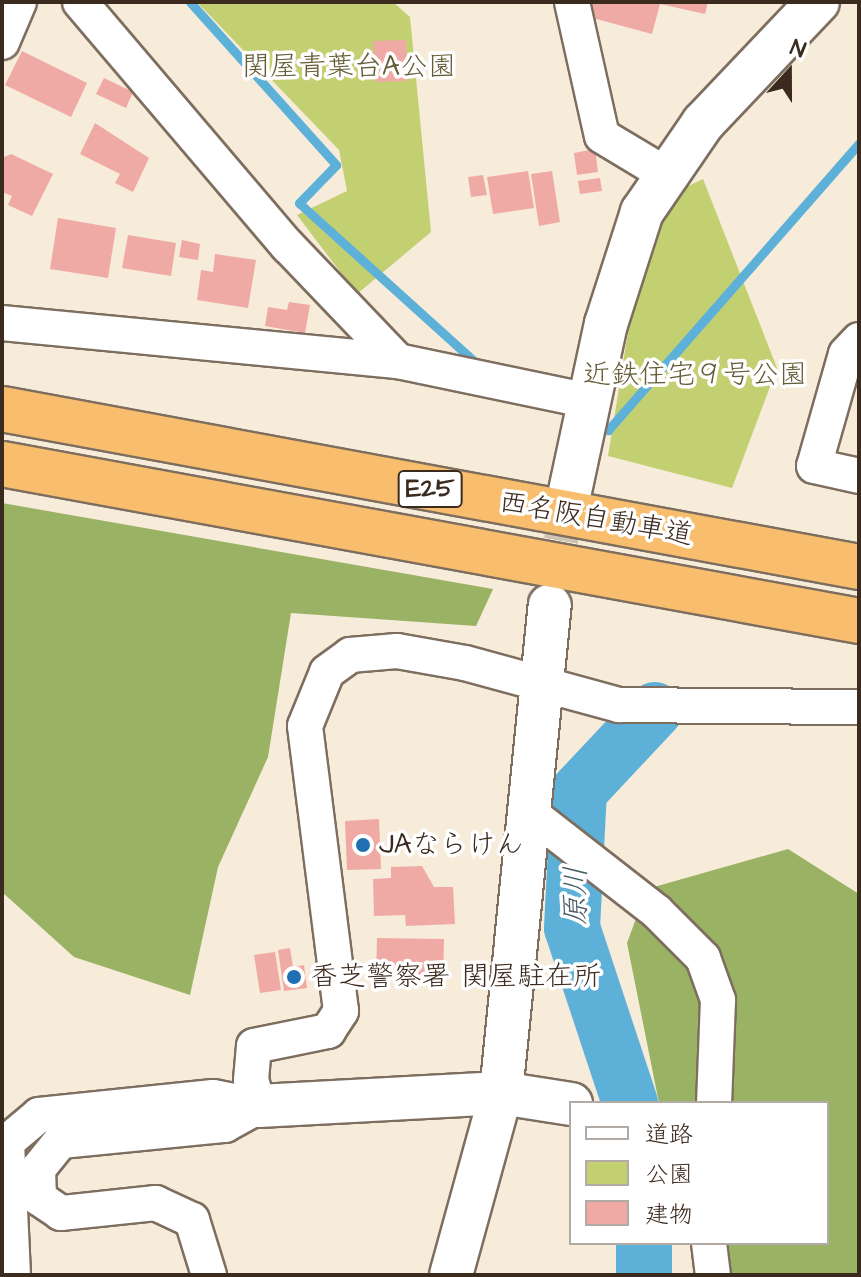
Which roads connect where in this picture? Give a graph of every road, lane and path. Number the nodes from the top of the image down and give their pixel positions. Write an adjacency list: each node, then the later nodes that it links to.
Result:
1 (19, 2): 5 (street)
2 (80, 2): 9 (street)
3 (572, 2): 6 (street)
4 (818, 2): 6 (street)
5 (2, 42)
6 (667, 175): 10 (street)
7 (2, 323): 9 (street)
8 (859, 340): 13 (street)
9 (398, 361): 10 (street)
10 (589, 401): 14 (street)
11 (2, 409): 15 (highway, 西名阪自動車道 / E25)
12 (2, 464): 17 (highway, 西名阪自動車道 / E25)
13 (859, 476)
14 (569, 496)
15 (859, 567)
16 (550, 605): 18 (street)
17 (859, 621)
18 (545, 683): 19 (street); 20 (street); 24 (street)
19 (859, 707)
20 (530, 813): 21 (street); 22 (street)
21 (501, 1093): 23 (street); 24 (street); 28 (street)
22 (714, 1101)
23 (569, 1104)
24 (259, 1106): 26 (street); 27 (street)
25 (709, 1245): 29 (street)
26 (13, 1275)
27 (209, 1275)
28 (451, 1275)
29 (713, 1275)

